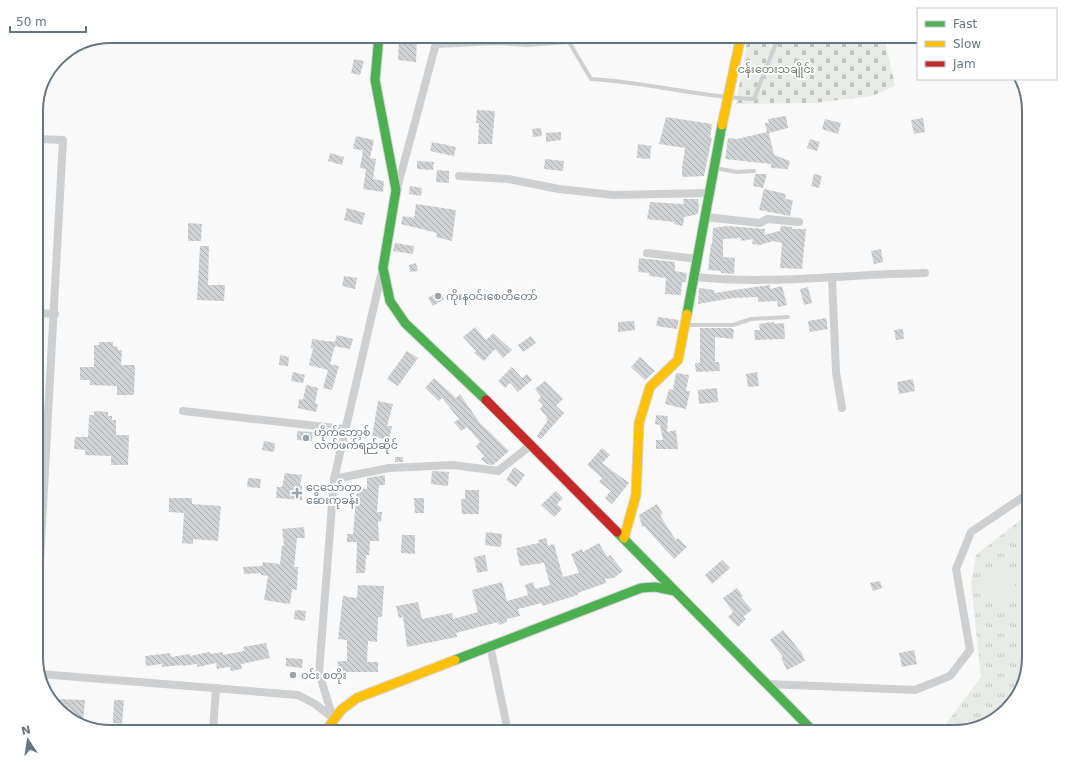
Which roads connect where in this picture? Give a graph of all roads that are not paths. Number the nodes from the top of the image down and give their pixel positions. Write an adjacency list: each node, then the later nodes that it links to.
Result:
1 (379, 43): 15 (main road)
2 (437, 43): 9 (street)
3 (496, 43): 5 (lane)
4 (496, 43): 9 (lane)
5 (555, 43)
6 (570, 43): 10 (lane)
7 (740, 43): 10 (main road)
8 (776, 43): 10 (lane)
9 (436, 46): 15 (street)
10 (728, 98): 12 (main road)
11 (43, 139): 26 (street)
12 (713, 168): 13 (lane); 16 (main road)
13 (754, 171)
14 (459, 176): 16 (street)
15 (396, 190): 21 (main road)
16 (709, 193): 17 (main road)
17 (705, 218): 18 (street); 20 (main road)
18 (799, 222)
19 (647, 253): 20 (street)
20 (698, 259): 23 (main road)
21 (383, 268): 31 (street); 32 (main road)
22 (925, 273): 24 (street)
23 (695, 277): 24 (street); 28 (main road)
24 (832, 277): 29 (street)
25 (43, 313): 26 (street)
26 (54, 314): 33 (street)
27 (788, 317): 28 (lane)
28 (686, 325): 36 (main road)
29 (842, 408)
30 (183, 411): 31 (street)
31 (344, 430): 34 (street)
32 (531, 445): 34 (street); 36 (main road)
33 (43, 450)
34 (334, 479): 42 (street)
35 (1022, 498): 40 (street)
36 (624, 538): 37 (main road)
37 (675, 591): 38 (main road); 40 (main road)
38 (490, 645): 42 (main road); 45 (street)
39 (45, 674): 41 (street)
40 (768, 684): 46 (main road)
41 (216, 688): 42 (street); 43 (street)
42 (333, 718): 44 (main road)
43 (213, 725)
44 (329, 725)
45 (507, 725)
46 (807, 725)

